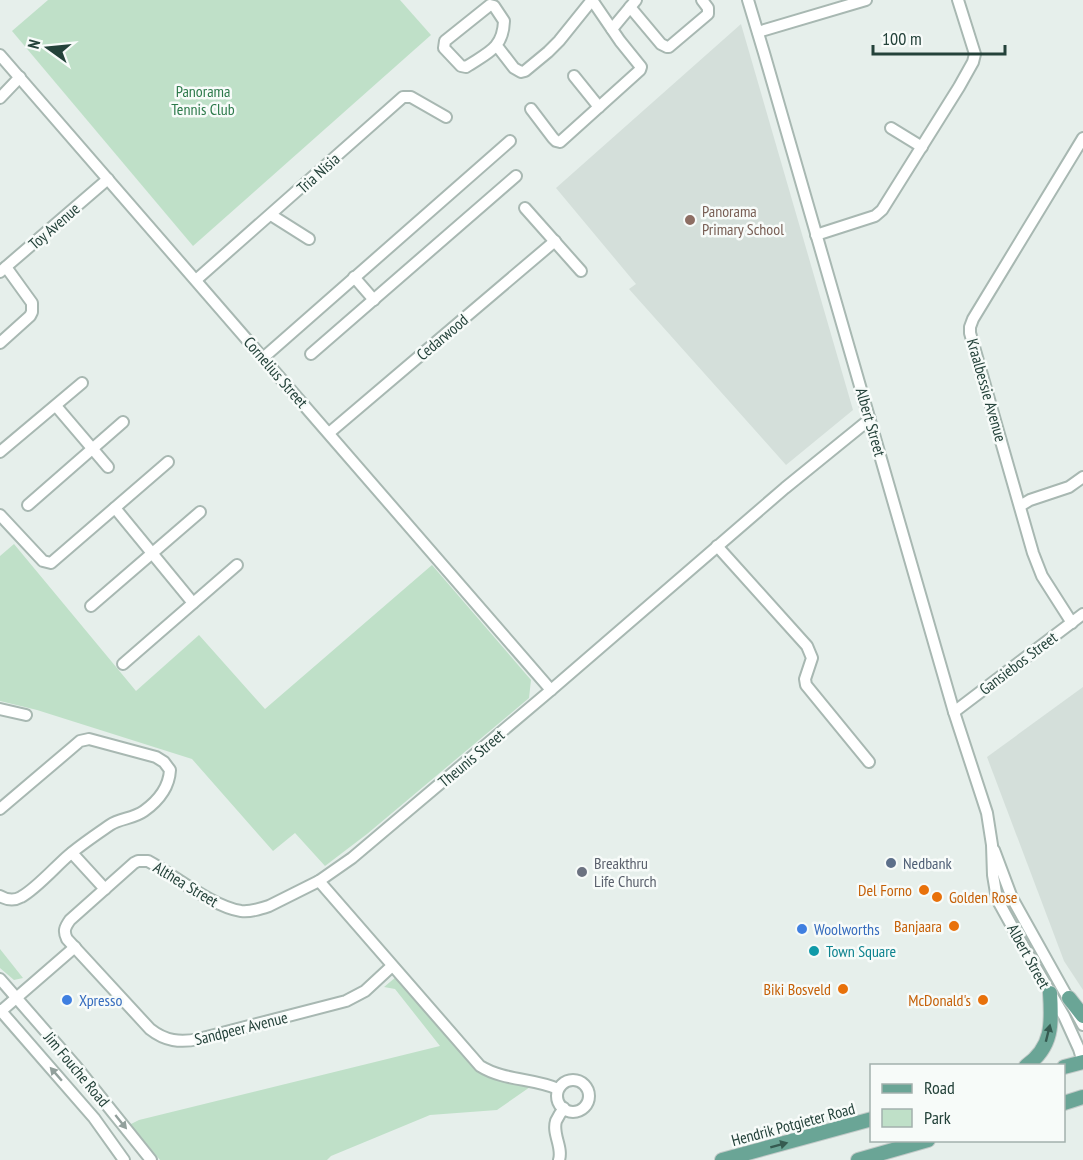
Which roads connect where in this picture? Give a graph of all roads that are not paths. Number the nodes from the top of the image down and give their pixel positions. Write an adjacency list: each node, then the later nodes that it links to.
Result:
1 (592, 0): 7 (street); 9 (street)
2 (702, 0): 6 (street)
3 (748, 0): 8 (street, Albert Street)
4 (866, 0): 8 (street)
5 (958, 0): 20 (street)
6 (633, 4): 7 (street)
7 (612, 29): 14 (street)
8 (758, 32): 25 (street, Albert Street)
9 (497, 46): 9 (street)
10 (0, 55): 12 (street, Cornelius Street)
11 (574, 76): 14 (street)
12 (20, 77): 13 (street); 22 (street, Cornelius Street)
13 (0, 98)
14 (600, 107): 15 (street)
15 (531, 109)
16 (446, 117): 24 (street, Tria Nisia)
17 (891, 128): 20 (street)
18 (1083, 138): 47 (street, Kraalbessie Avenue)
19 (510, 141): 30 (street)
20 (922, 147): 25 (street)
21 (516, 176): 32 (street)
22 (108, 179): 28 (street, Toy Avenue); 31 (street, Cornelius Street)
23 (525, 208): 27 (street)
24 (271, 215): 26 (street); 31 (street, Tria Nisia)
25 (816, 235): 38 (street, Albert Street)
26 (309, 239)
27 (555, 241): 29 (street); 40 (street, Cedarwood)
28 (3, 270): 33 (street)
29 (581, 271)
30 (354, 278): 32 (street); 35 (street)
31 (196, 280): 35 (street, Cornelius Street)
32 (374, 300): 34 (street)
33 (0, 343)
34 (311, 354)
35 (263, 358): 40 (street, Cornelius Street)
36 (82, 383): 37 (street)
37 (56, 406): 41 (street); 42 (street)
38 (870, 419): 51 (street, Theunis Street); 61 (street, Albert Street)
39 (123, 422): 41 (street)
40 (328, 433): 59 (street, Cornelius Street)
41 (93, 448): 44 (street); 46 (street)
42 (0, 452)
43 (168, 462): 48 (street)
44 (108, 466)
45 (1083, 477): 47 (street)
46 (28, 505)
47 (1020, 506): 57 (street, Kraalbessie Avenue)
48 (115, 508): 50 (street); 52 (street)
49 (200, 512): 52 (street)
50 (0, 515)
51 (717, 546): 59 (street, Theunis Street); 63 (street)
52 (151, 554): 54 (street); 55 (street)
53 (237, 565): 54 (street)
54 (193, 603): 58 (street)
55 (91, 606)
56 (1083, 614): 57 (street, Gansiebos Street)
57 (1071, 623): 61 (street, Gansiebos Street)
58 (123, 664)
59 (551, 690): 67 (street, Theunis Street)
60 (0, 709): 62 (street)
61 (954, 712): 65 (street, Albert Street)
62 (26, 715)
63 (869, 762)
64 (0, 809): 66 (street)
65 (992, 844): 74 (street, Albert Street); 76 (street, Albert Street)
66 (72, 853): 68 (street); 69 (street)
67 (319, 881): 68 (street, Althea Street); 72 (street)
68 (105, 889): 70 (street, Althea Street)
69 (0, 896)
70 (69, 920): 71 (street, Sandpeer Avenue)
71 (75, 947): 72 (street, Sandpeer Avenue); 75 (street)
72 (392, 966): 83 (street)
73 (0, 979): 75 (street, Jim Fouche Road)
74 (1050, 993): 80 (street, Albert Street); 81 (main road, one-way to 74)
75 (16, 997): 77 (street); 90 (street, Jim Fouche Road, one-way to 90)
76 (1069, 998): 78 (main road); 79 (street, Albert Street)
77 (0, 1011): 89 (street, Jim Fouche Road, one-way to 77)
78 (1083, 1016)
79 (1083, 1025)
80 (1083, 1062): 82 (main road)
81 (1027, 1064)
82 (1065, 1067)
83 (558, 1089): 86 (street); 86 (street)
84 (1083, 1097): 85 (main road)
85 (1065, 1103)
86 (564, 1108): 91 (street)
87 (870, 1120): 92 (main road, Hendrik Potgieter Road, one-way to 87)
88 (921, 1142): 93 (main road)
89 (124, 1160)
90 (151, 1160)
91 (559, 1160)
92 (722, 1160)
93 (858, 1160)

